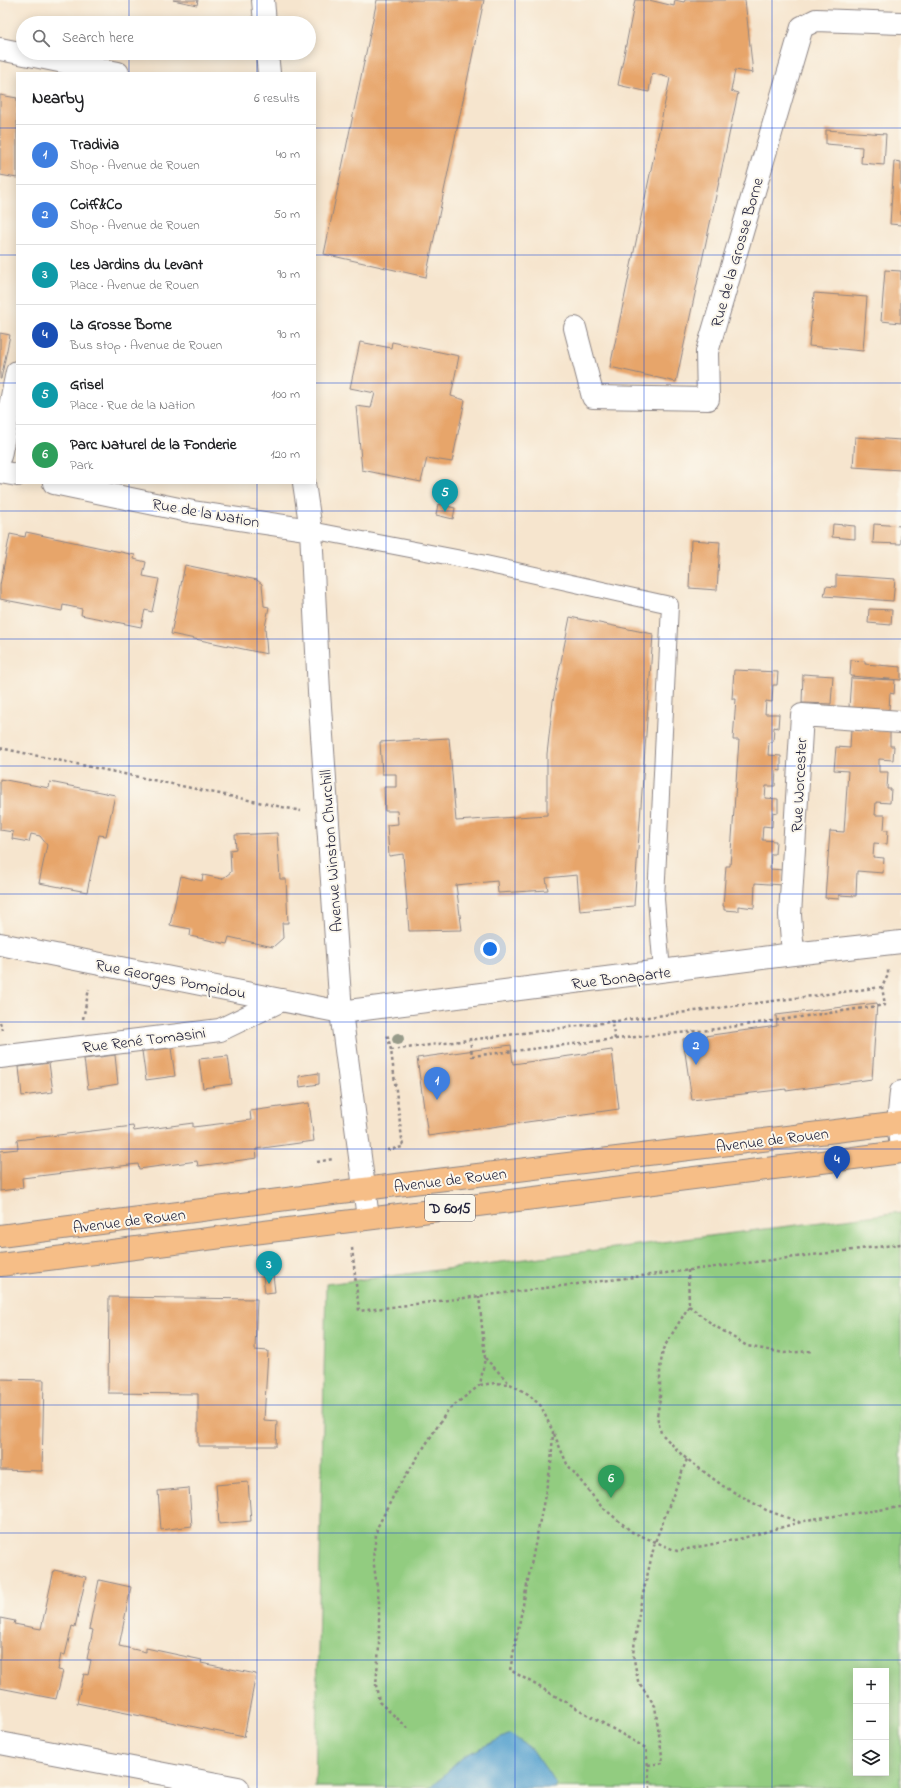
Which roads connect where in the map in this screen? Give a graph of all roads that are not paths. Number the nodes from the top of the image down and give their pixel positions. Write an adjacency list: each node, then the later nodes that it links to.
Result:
1 (263, 0): 2 (street)
2 (264, 16)
3 (901, 23): 11 (street, Rue de la Grosse Borne)
4 (0, 49): 5 (street)
5 (16, 53)
6 (43, 60): 8 (street)
7 (268, 60): 10 (street)
8 (78, 69): 9 (street)
9 (108, 72)
10 (269, 72)
11 (575, 328)
12 (16, 377): 13 (street)
13 (0, 456)
14 (0, 472): 15 (street)
15 (16, 475)
16 (59, 484): 18 (street, Rue de la Nation)
17 (304, 484): 18 (street, Avenue Winston Churchill)
18 (310, 530): 23 (lane); 25 (street, Avenue Winston Churchill)
19 (901, 722): 22 (street, Rue Worcester)
20 (895, 943): 22 (street, Rue Bonaparte)
21 (0, 944): 24 (street, Rue Georges Pompidou)
22 (793, 954): 23 (street, Rue Bonaparte)
23 (662, 972): 25 (street, Rue Bonaparte)
24 (282, 1000): 25 (street, Rue Georges Pompidou); 26 (street, Rue René Tomasini)
25 (342, 1012): 31 (street, Avenue Winston Churchill)
26 (0, 1057)
27 (901, 1092): 28 (street)
28 (900, 1123): 29 (street); 31 (main road, Avenue de Rouen / D 6015)
29 (901, 1147)
30 (901, 1152): 32 (main road, Avenue de Rouen / D 6015)
31 (364, 1189): 32 (street, Avenue Winston Churchill); 33 (main road, Avenue de Rouen / D 6015)
32 (368, 1218): 34 (main road, Avenue de Rouen / D 6015)
33 (0, 1236)
34 (0, 1265)
35 (0, 1743): 36 (street)
36 (238, 1788)

